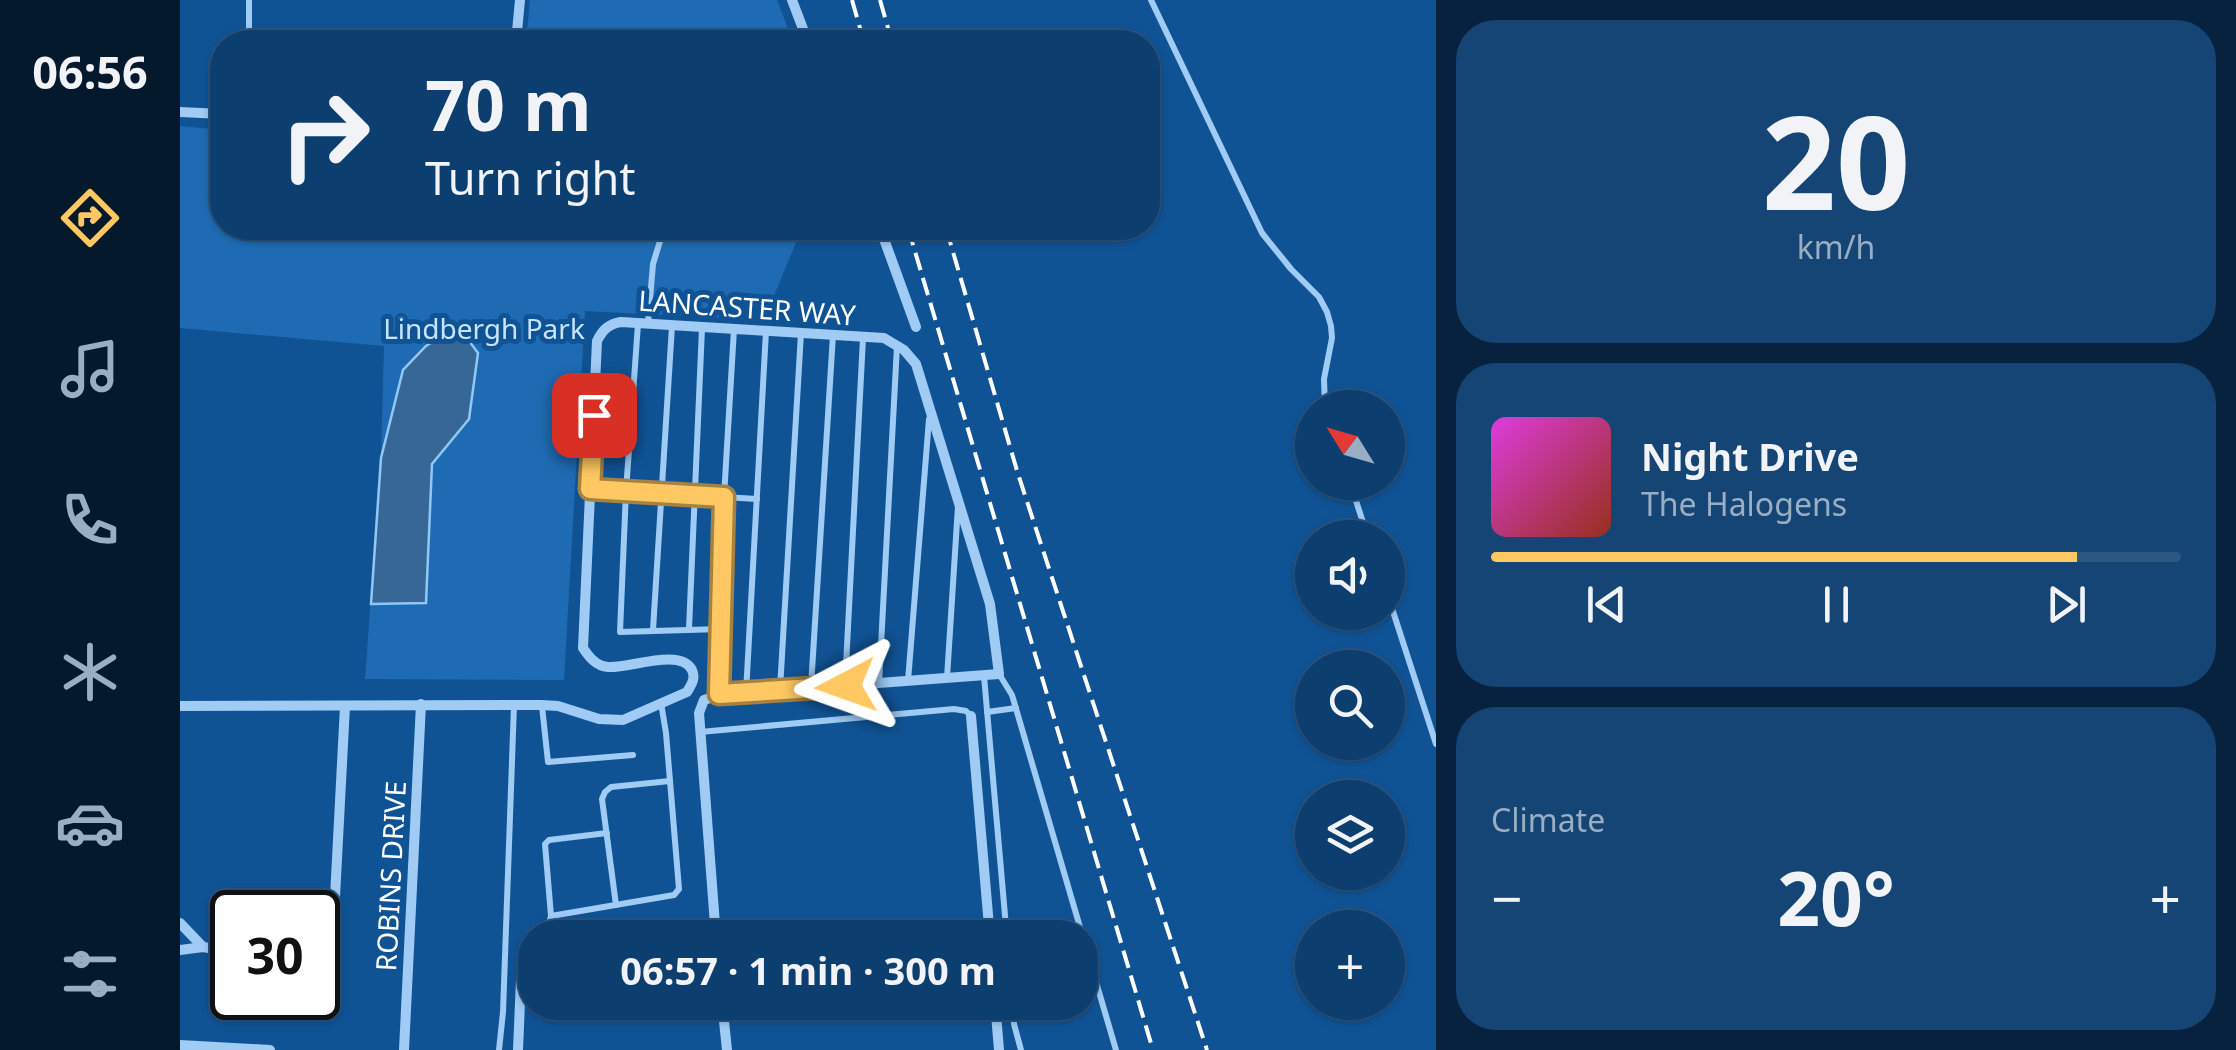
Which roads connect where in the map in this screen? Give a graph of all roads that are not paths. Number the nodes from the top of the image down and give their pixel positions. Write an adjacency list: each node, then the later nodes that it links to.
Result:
1 (249, 0): 5 (lane)
2 (520, 0): 6 (street)
3 (792, 0): 7 (street)
4 (1151, 0): 22 (lane)
5 (249, 30)
6 (517, 30)
7 (803, 30)
8 (180, 112): 9 (street)
9 (210, 113)
10 (660, 240): 12 (lane)
11 (884, 240): 15 (street)
12 (643, 323): 13 (street, LANCASTER WAY); 24 (street, LANCASTER WAY); 25 (lane)
13 (672, 325): 14 (street, LANCASTER WAY); 26 (lane)
14 (702, 327): 16 (street, LANCASTER WAY); 27 (lane)
15 (916, 327)
16 (734, 329): 17 (street, LANCASTER WAY); 28 (lane)
17 (766, 330): 18 (street, LANCASTER WAY); 29 (lane)
18 (800, 333): 19 (street, LANCASTER WAY); 42 (lane)
19 (833, 335): 20 (street, LANCASTER WAY); 41 (lane)
20 (863, 337): 21 (street, LANCASTER WAY); 40 (lane)
21 (896, 346): 23 (street); 39 (lane)
22 (1324, 390)
23 (930, 410): 30 (street); 38 (lane)
24 (590, 489): 25 (lane); 45 (street, LANCASTER WAY)
25 (626, 492): 26 (lane); 33 (lane)
26 (660, 493): 27 (lane); 33 (lane)
27 (695, 495): 28 (lane); 31 (lane)
28 (724, 497): 29 (lane); 32 (lane)
29 (757, 499): 43 (lane)
30 (958, 500): 35 (street); 37 (lane)
31 (689, 629): 32 (lane); 33 (lane)
32 (721, 629): 44 (lane)
33 (653, 630)
34 (1399, 630): 55 (lane)
35 (999, 674): 36 (street); 51 (lane)
36 (984, 676): 37 (street); 52 (lane)
37 (947, 680): 38 (street)
38 (908, 682): 39 (street)
39 (879, 684): 40 (street)
40 (846, 686): 41 (street)
41 (811, 688): 42 (street)
42 (780, 690): 43 (street)
43 (746, 693): 44 (street)
44 (719, 694): 54 (street)
45 (661, 702): 48 (street); 57 (lane)
46 (421, 704): 47 (street); 50 (street); 76 (street, ROBINS DRIVE)
47 (514, 705): 48 (street); 77 (lane)
48 (542, 705): 56 (lane)
49 (180, 706): 50 (street)
50 (346, 706): 59 (street)
51 (1016, 708): 52 (lane); 82 (lane)
52 (987, 712): 65 (lane)
53 (971, 716): 54 (lane); 64 (street)
54 (700, 732): 63 (street)
55 (1436, 744)
56 (633, 755)
57 (670, 781): 58 (lane); 60 (lane)
58 (607, 833): 60 (lane); 61 (lane)
59 (336, 890)
60 (616, 905): 61 (lane)
61 (551, 916): 62 (lane)
62 (550, 920)
63 (715, 920)
64 (988, 920)
65 (1005, 920)
66 (180, 924): 67 (street)
67 (203, 947): 68 (street); 69 (street)
68 (210, 948)
69 (180, 950)
70 (520, 1020): 78 (street)
71 (724, 1020): 79 (street)
72 (996, 1020): 80 (street)
73 (1014, 1020): 81 (lane)
74 (180, 1046): 75 (street)
75 (270, 1050)
76 (404, 1050)
77 (499, 1050)
78 (518, 1050)
79 (726, 1050)
80 (999, 1050)
81 (1020, 1050)
82 (1116, 1050)

